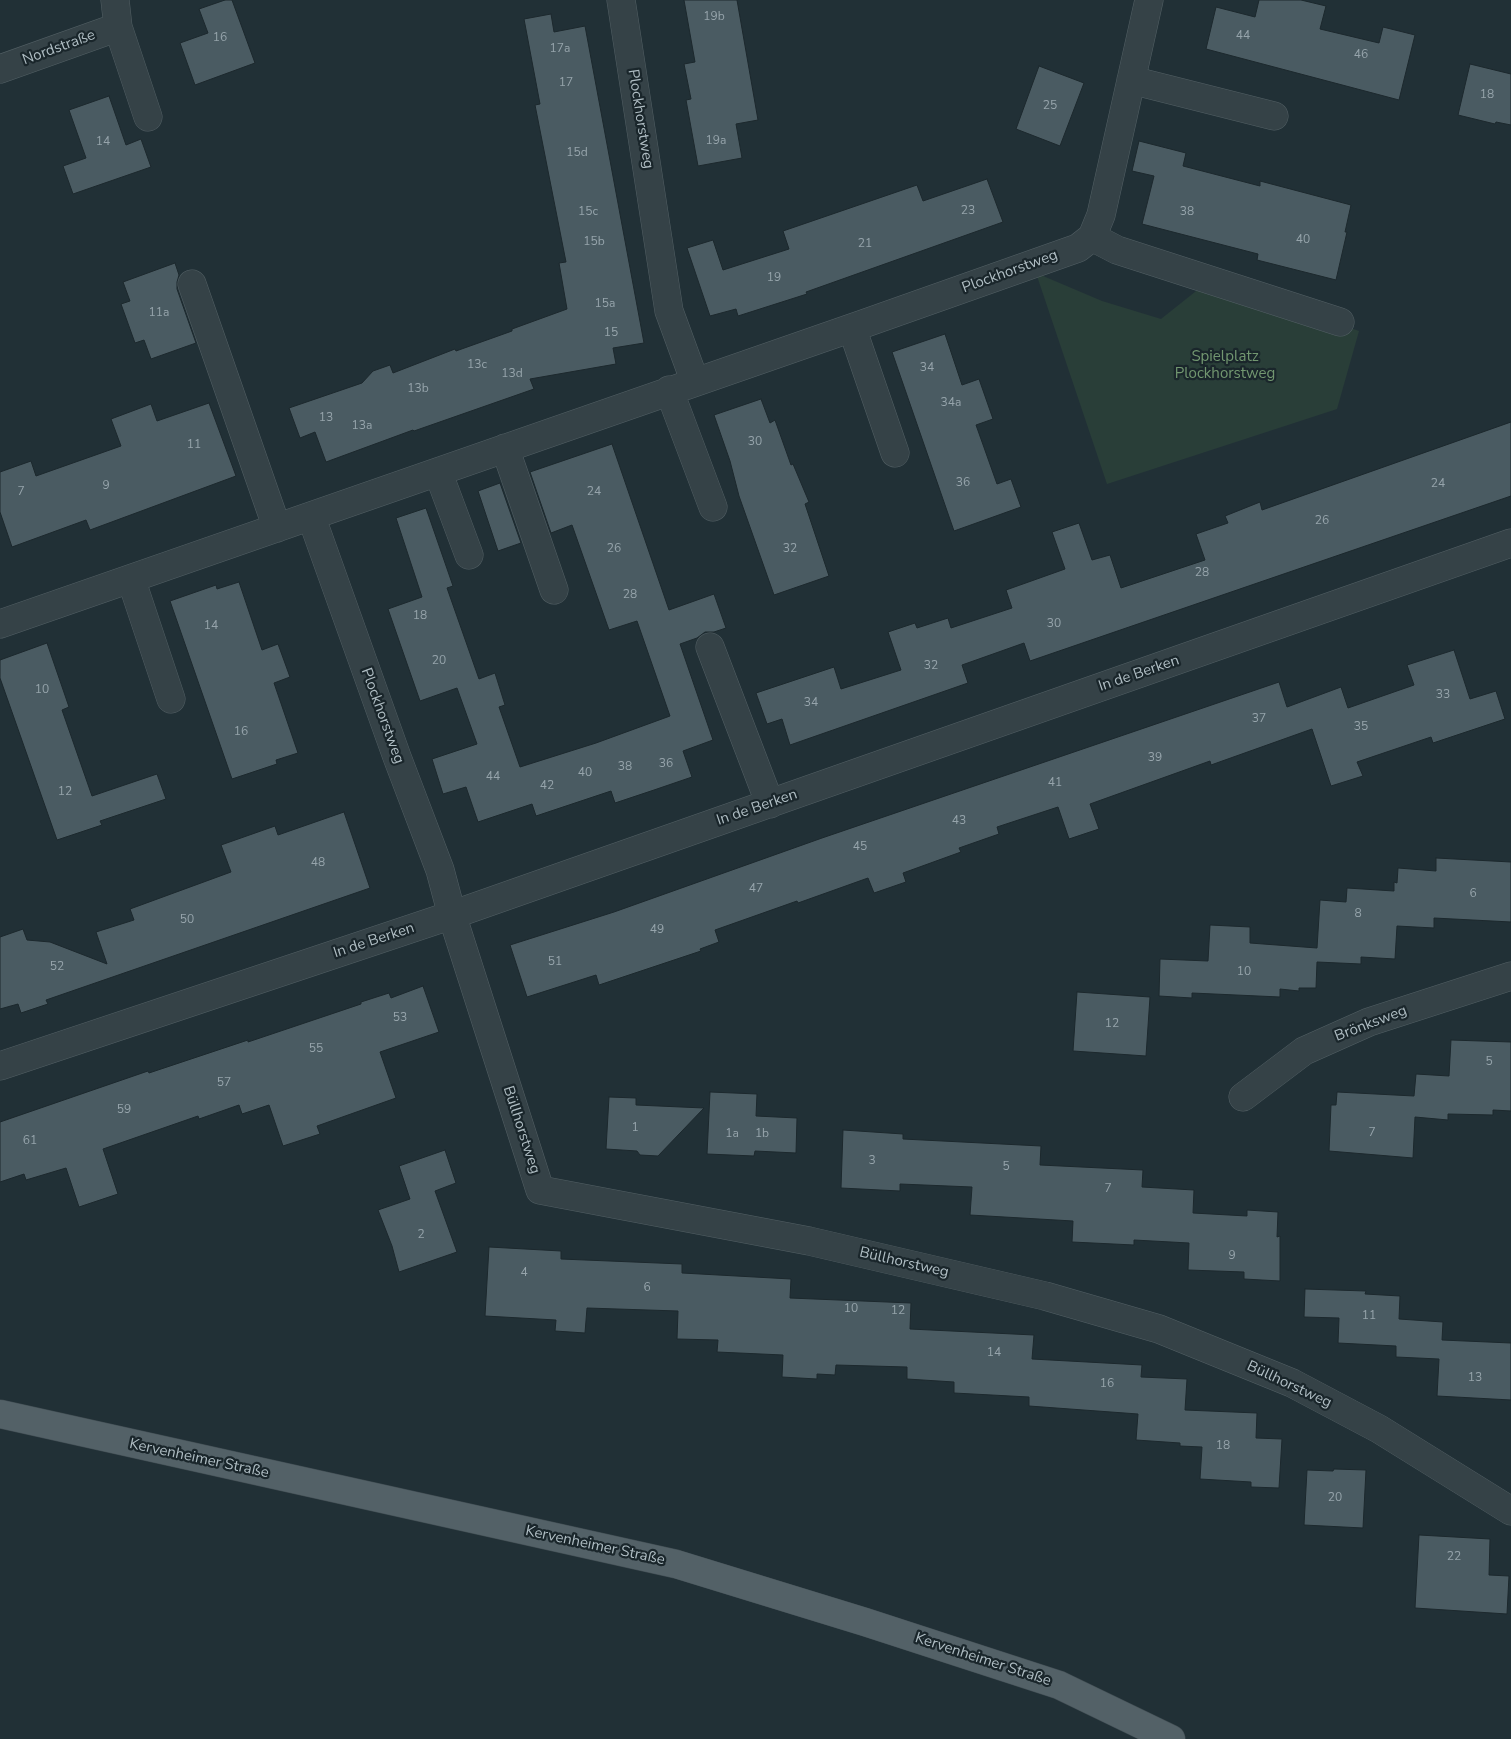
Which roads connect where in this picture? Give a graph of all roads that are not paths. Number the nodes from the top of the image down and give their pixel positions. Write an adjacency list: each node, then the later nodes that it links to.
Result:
1 (115, 0): 4 (street)
2 (621, 0): 13 (street, Plockhorstweg)
3 (1149, 0): 6 (street)
4 (118, 27): 5 (street, Nordstraße); 8 (street)
5 (0, 69)
6 (1131, 80): 7 (street); 9 (street)
7 (1274, 116)
8 (148, 117)
9 (1092, 237): 11 (street); 12 (street, Plockhorstweg)
10 (192, 284): 20 (street)
11 (1340, 322)
12 (852, 328): 13 (street, Plockhorstweg); 16 (street)
13 (695, 382): 14 (street, Plockhorstweg)
14 (669, 390): 15 (street, Plockhorstweg); 18 (street)
15 (505, 448): 17 (street, Plockhorstweg); 24 (street)
16 (895, 453)
17 (438, 472): 19 (street, Plockhorstweg); 22 (street)
18 (713, 507)
19 (311, 516): 20 (street, Plockhorstweg); 29 (street, Plockhorstweg)
20 (278, 528): 23 (street, Plockhorstweg)
21 (1511, 543): 28 (street, In de Berken)
22 (469, 555)
23 (131, 579): 25 (street, Plockhorstweg); 27 (street)
24 (554, 590)
25 (0, 624)
26 (710, 647): 28 (street)
27 (171, 699)
28 (770, 804): 29 (street, In de Berken)
29 (452, 915): 31 (street, In de Berken); 34 (street, Büllhorstweg)
30 (1511, 976): 32 (street, Brönksweg)
31 (0, 1066)
32 (1243, 1097)
33 (0, 1414): 35 (main road, Kervenheimer Straße)
34 (1511, 1511)
35 (1171, 1739)

